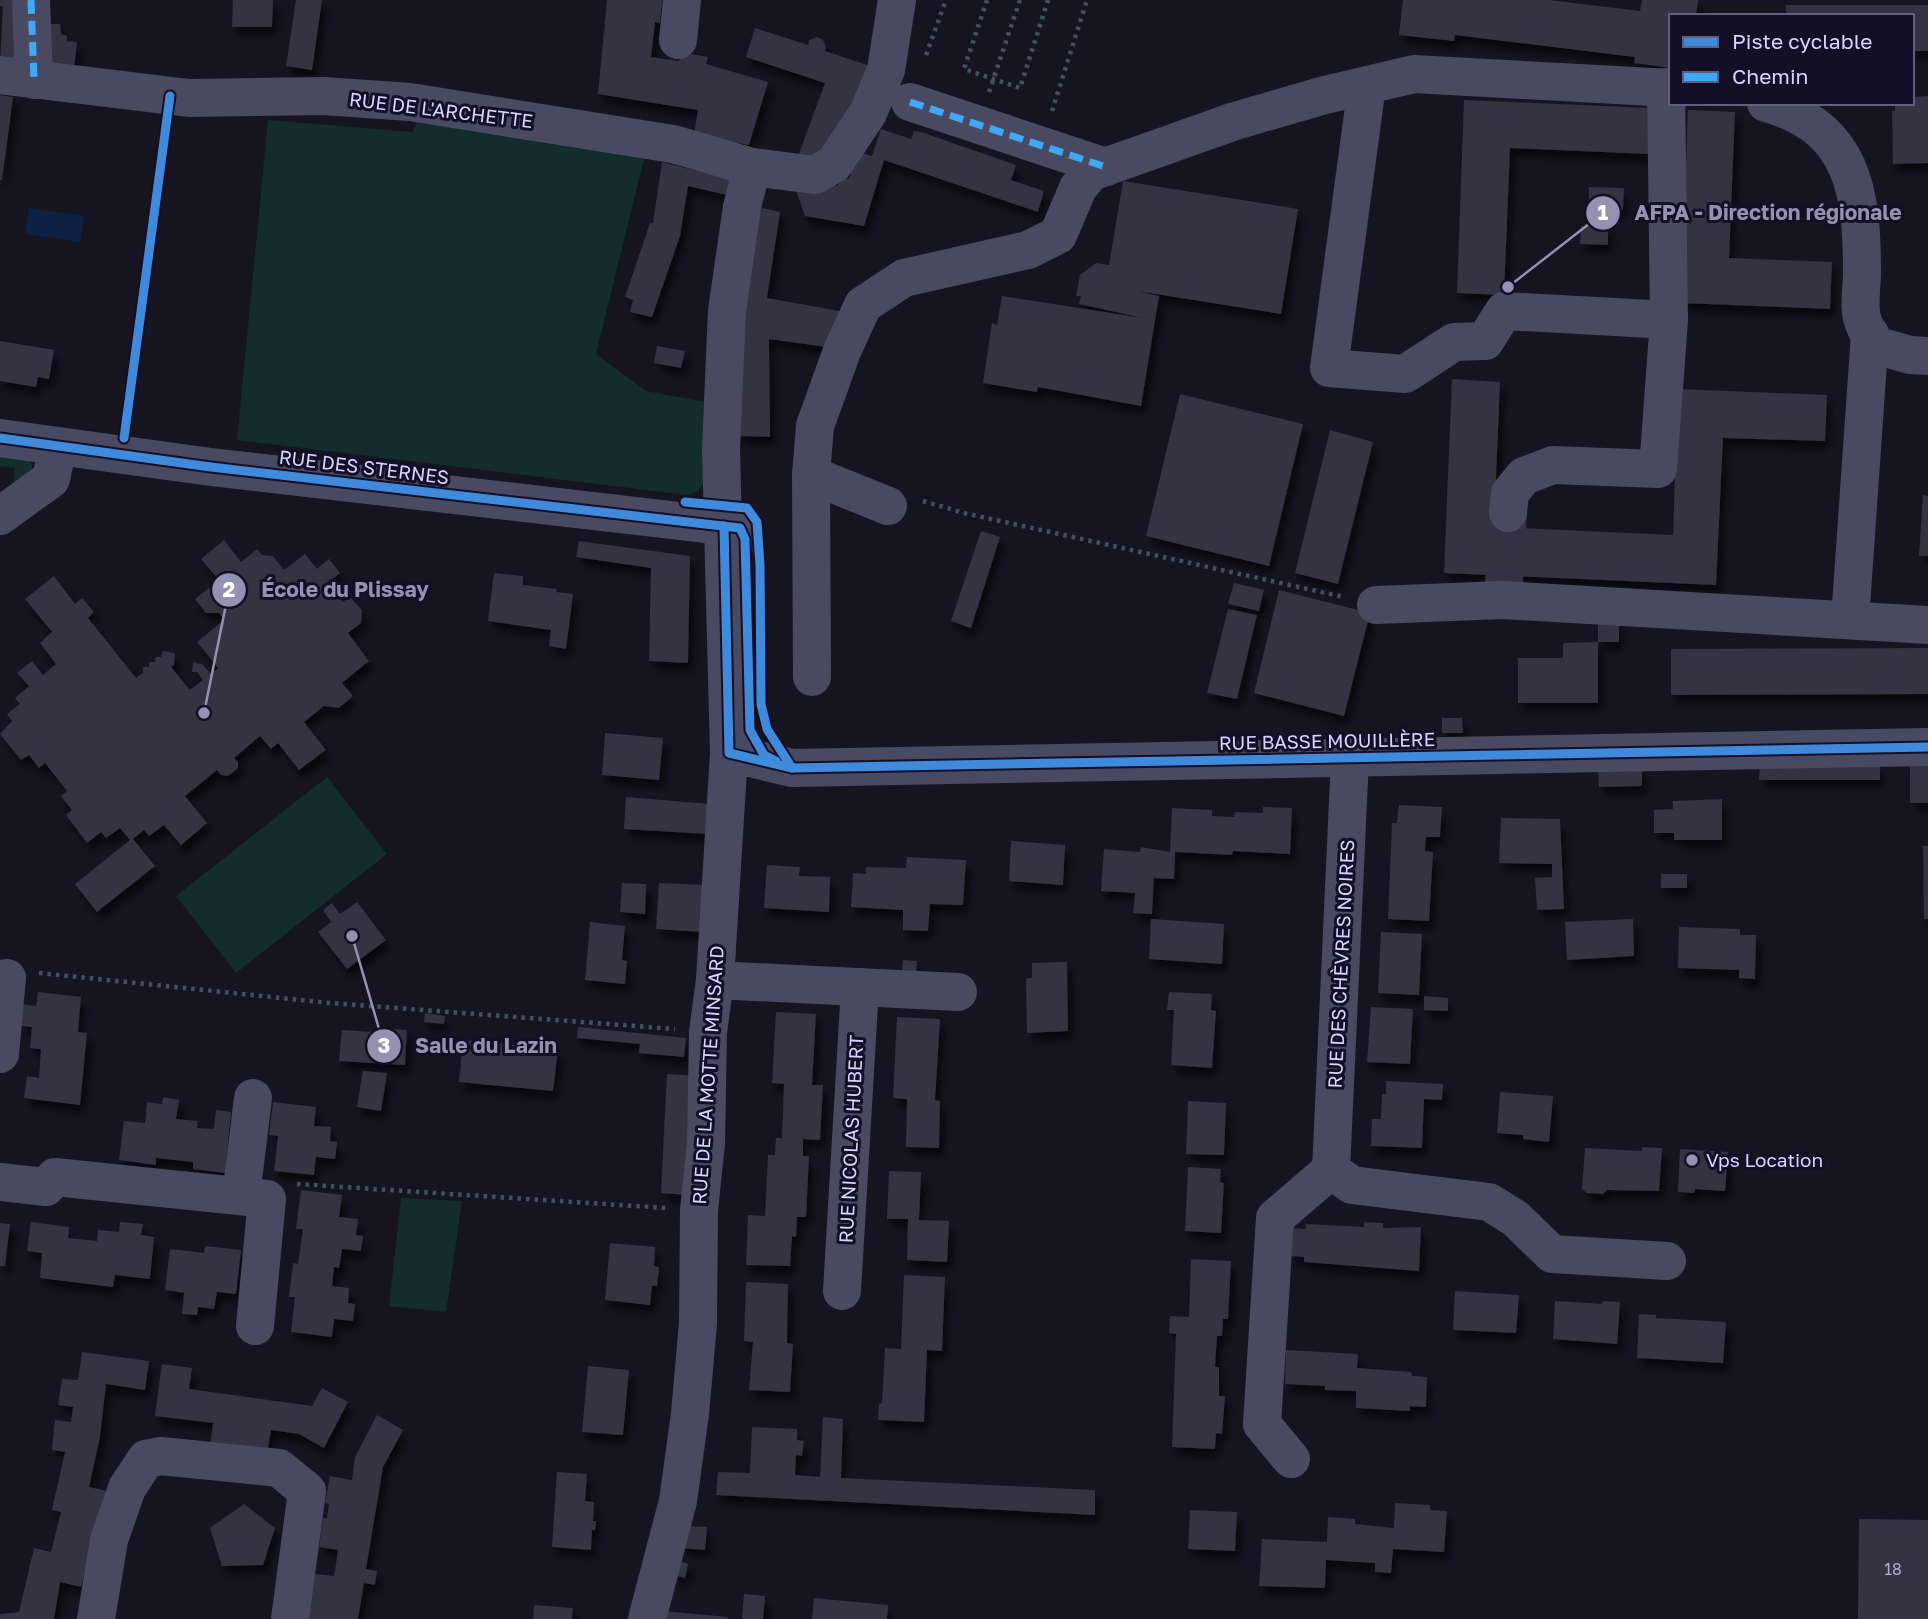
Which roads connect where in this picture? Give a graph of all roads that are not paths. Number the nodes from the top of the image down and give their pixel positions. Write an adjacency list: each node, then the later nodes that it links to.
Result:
1 (32, 0): 5 (street)
2 (682, 0): 4 (street)
3 (897, 0): 10 (street, RUE DE L'ARCHETTE)
4 (678, 40)
5 (17, 78): 10 (street, RUE DE L'ARCHETTE)
6 (1367, 85): 7 (street); 11 (street); 12 (street)
7 (1669, 88): 12 (street)
8 (910, 102): 11 (street)
9 (1774, 105): 13 (street)
10 (752, 167): 21 (street, RUE DE LA MOTTE MINSARD)
11 (1106, 167): 17 (street)
12 (1669, 320): 19 (street)
13 (1870, 334): 14 (street); 23 (street)
14 (1928, 356)
15 (0, 438): 16 (street, RUE DES STERNES)
16 (58, 446): 20 (street); 21 (street, RUE DES STERNES)
17 (811, 475): 18 (street); 25 (street)
18 (888, 506)
19 (1507, 513)
20 (0, 516)
21 (724, 526): 27 (street, RUE DE LA MOTTE MINSARD); 29 (street)
22 (1376, 605): 23 (street)
23 (1850, 620): 24 (street)
24 (1928, 625)
25 (812, 677)
26 (1928, 747): 28 (street, RUE BASSE MOUILLÈRE)
27 (729, 753): 29 (street, RUE BASSE MOUILLÈRE); 31 (street, RUE DE LA MOTTE MINSARD)
28 (1350, 758): 29 (street, RUE BASSE MOUILLÈRE); 36 (street, RUE DES CHÈVRES NOIRES)
29 (792, 768)
30 (17, 975): 34 (street)
31 (715, 980): 32 (street); 45 (street, RUE DE LA MOTTE MINSARD)
32 (860, 987): 33 (street); 40 (street, RUE NICOLAS HUBERT)
33 (958, 992)
34 (0, 1054)
35 (253, 1098): 38 (street)
36 (1331, 1171): 39 (street); 42 (street)
37 (0, 1182): 38 (street)
38 (250, 1197): 41 (street)
39 (1667, 1261)
40 (842, 1291)
41 (255, 1326)
42 (1291, 1459)
43 (96, 1619): 44 (street)
44 (290, 1619)
45 (647, 1619)

